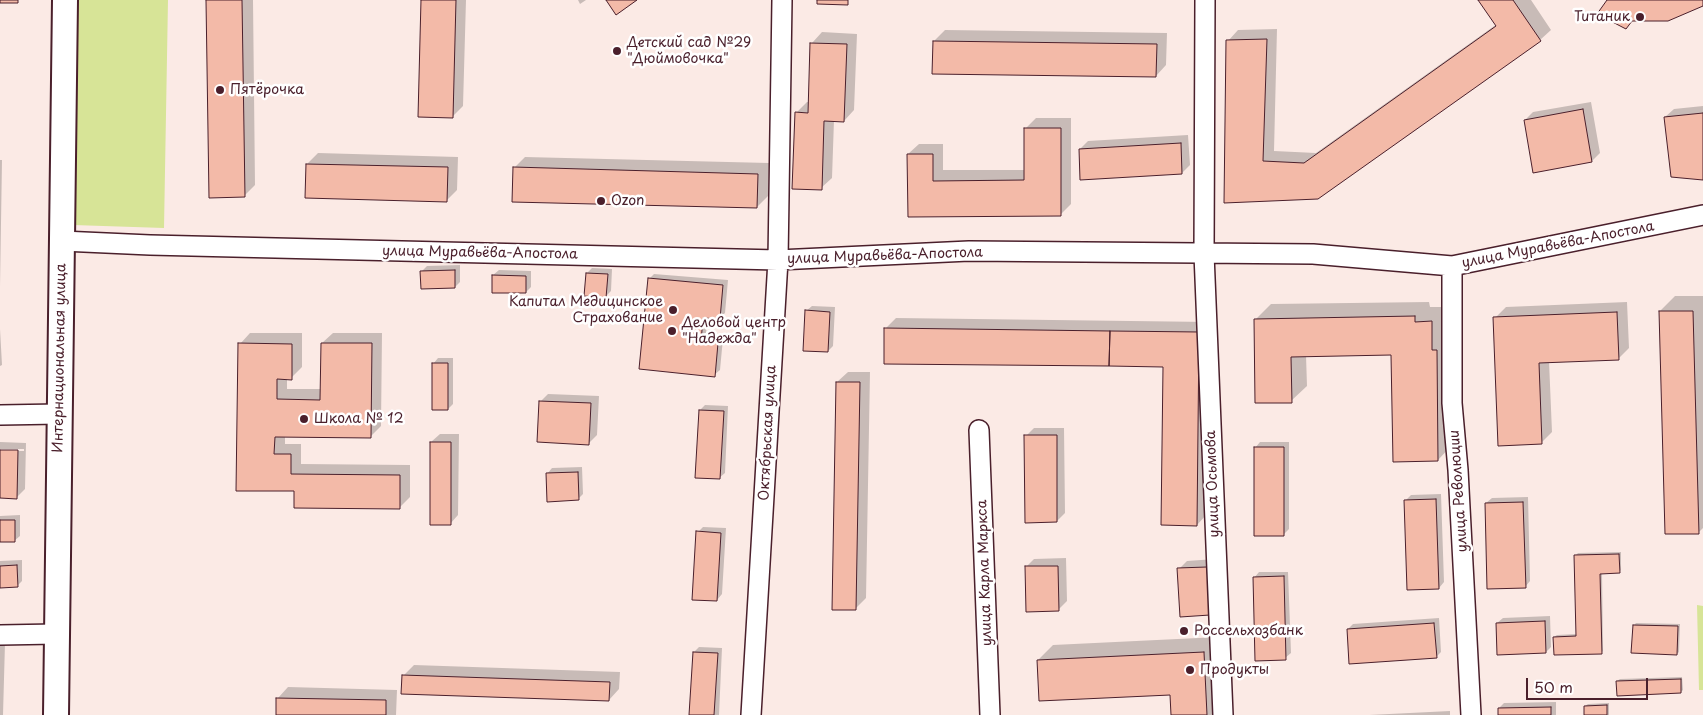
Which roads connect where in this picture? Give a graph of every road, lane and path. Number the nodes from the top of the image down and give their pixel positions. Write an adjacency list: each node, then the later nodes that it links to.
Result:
1 (65, 0): 5 (main road, Интернациональная улица)
2 (782, 0): 7 (street, Октябрьская улица)
3 (1205, 0): 6 (street, улица Осьмова)
4 (1703, 215): 8 (street, улица Муравьёва-Апостола)
5 (62, 241): 7 (street, улица Муравьёва-Апостола); 9 (main road, Интернациональная улица)
6 (1204, 254): 7 (street, улица Муравьёва-Апостола); 8 (street, улица Муравьёва-Апостола); 17 (street, улица Осьмова)
7 (778, 260): 15 (street, Октябрьская улица)
8 (1452, 266): 18 (street, улица Революции)
9 (59, 414): 10 (street); 12 (main road, Интернациональная улица)
10 (0, 415)
11 (979, 430): 16 (street, улица Карла Маркса)
12 (56, 634): 13 (street); 14 (main road, Интернациональная улица)
13 (0, 635)
14 (56, 715)
15 (751, 715)
16 (990, 715)
17 (1223, 715)
18 (1471, 715)

